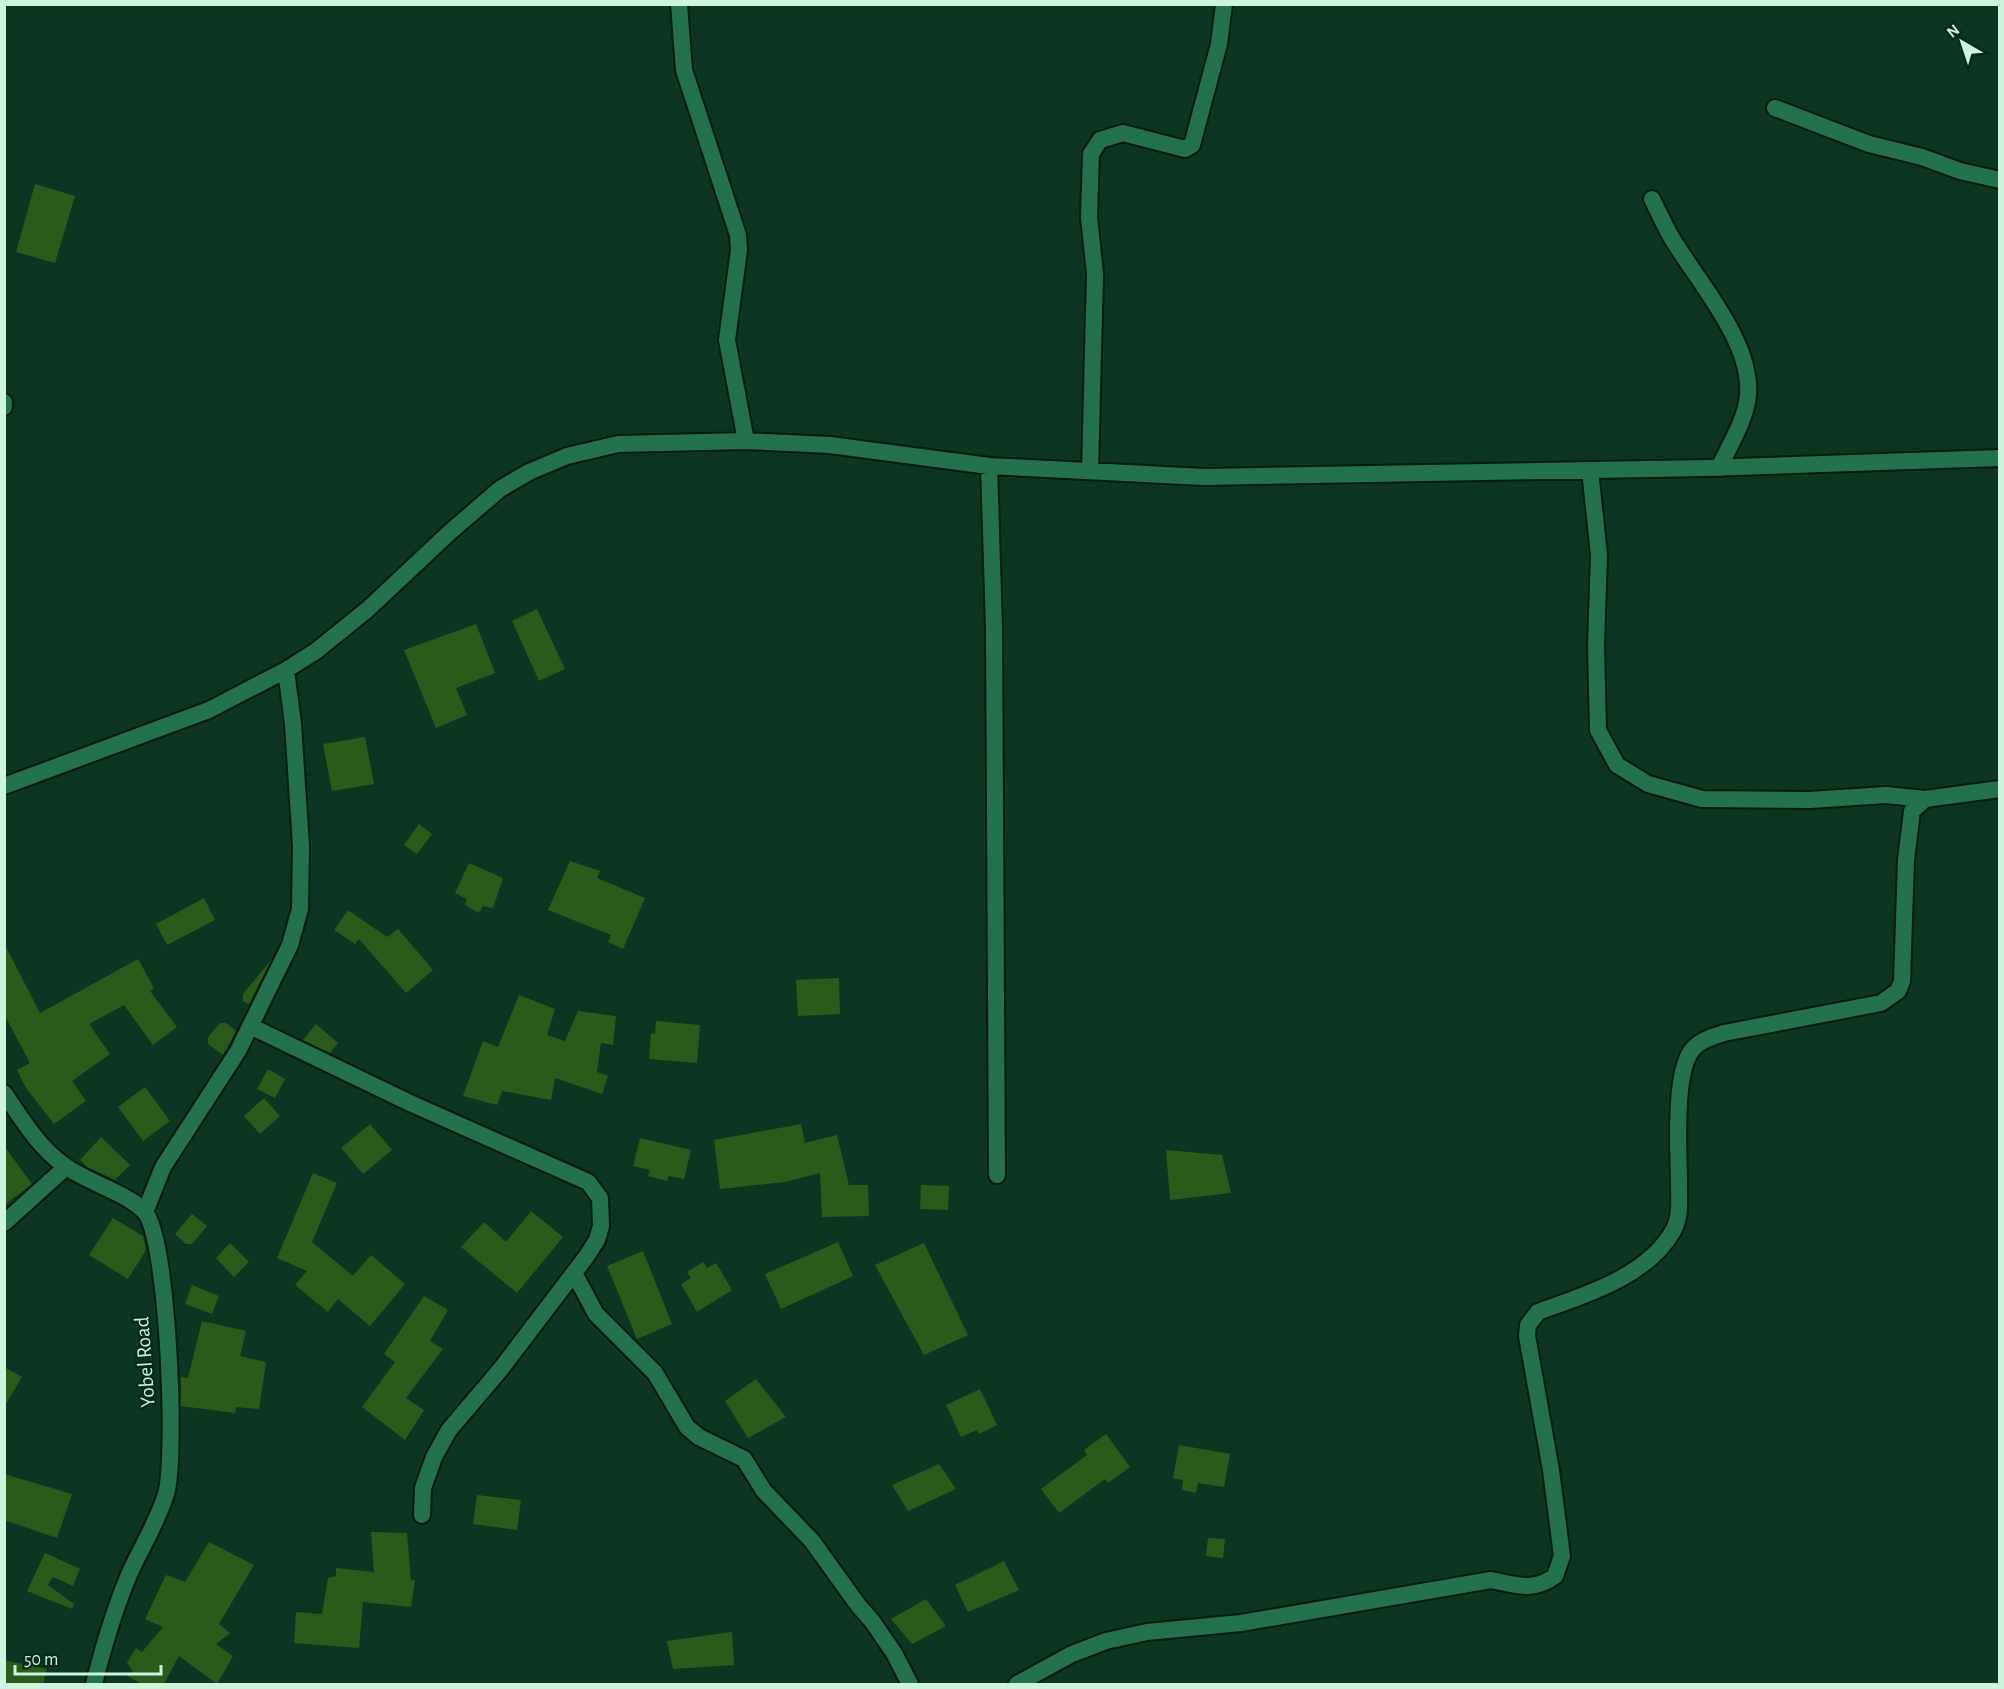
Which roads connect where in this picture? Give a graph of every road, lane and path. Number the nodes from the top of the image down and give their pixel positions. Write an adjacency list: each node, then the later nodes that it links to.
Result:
1 (679, 4): 8 (street)
2 (1224, 4): 13 (street)
3 (1774, 108): 4 (street)
4 (2000, 180)
5 (1652, 199): 11 (street)
6 (4, 402): 7 (street)
7 (4, 407)
8 (746, 441): 10 (street); 14 (street)
9 (2000, 458): 11 (street)
10 (989, 466): 13 (street); 21 (street)
11 (1719, 468): 12 (street)
12 (1590, 470): 13 (street); 17 (street)
13 (1090, 471)
14 (286, 670): 15 (street); 18 (street)
15 (4, 786)
16 (2000, 789): 17 (street)
17 (1925, 799): 28 (street)
18 (250, 1026): 22 (street); 24 (street)
19 (4, 1093): 20 (street)
20 (66, 1167): 22 (street); 23 (street)
21 (998, 1175)
22 (145, 1212): 26 (street, Yobel Road)
23 (4, 1223)
24 (574, 1274): 25 (street); 27 (street)
25 (422, 1515)
26 (94, 1684)
27 (910, 1684)
28 (1017, 1684)

